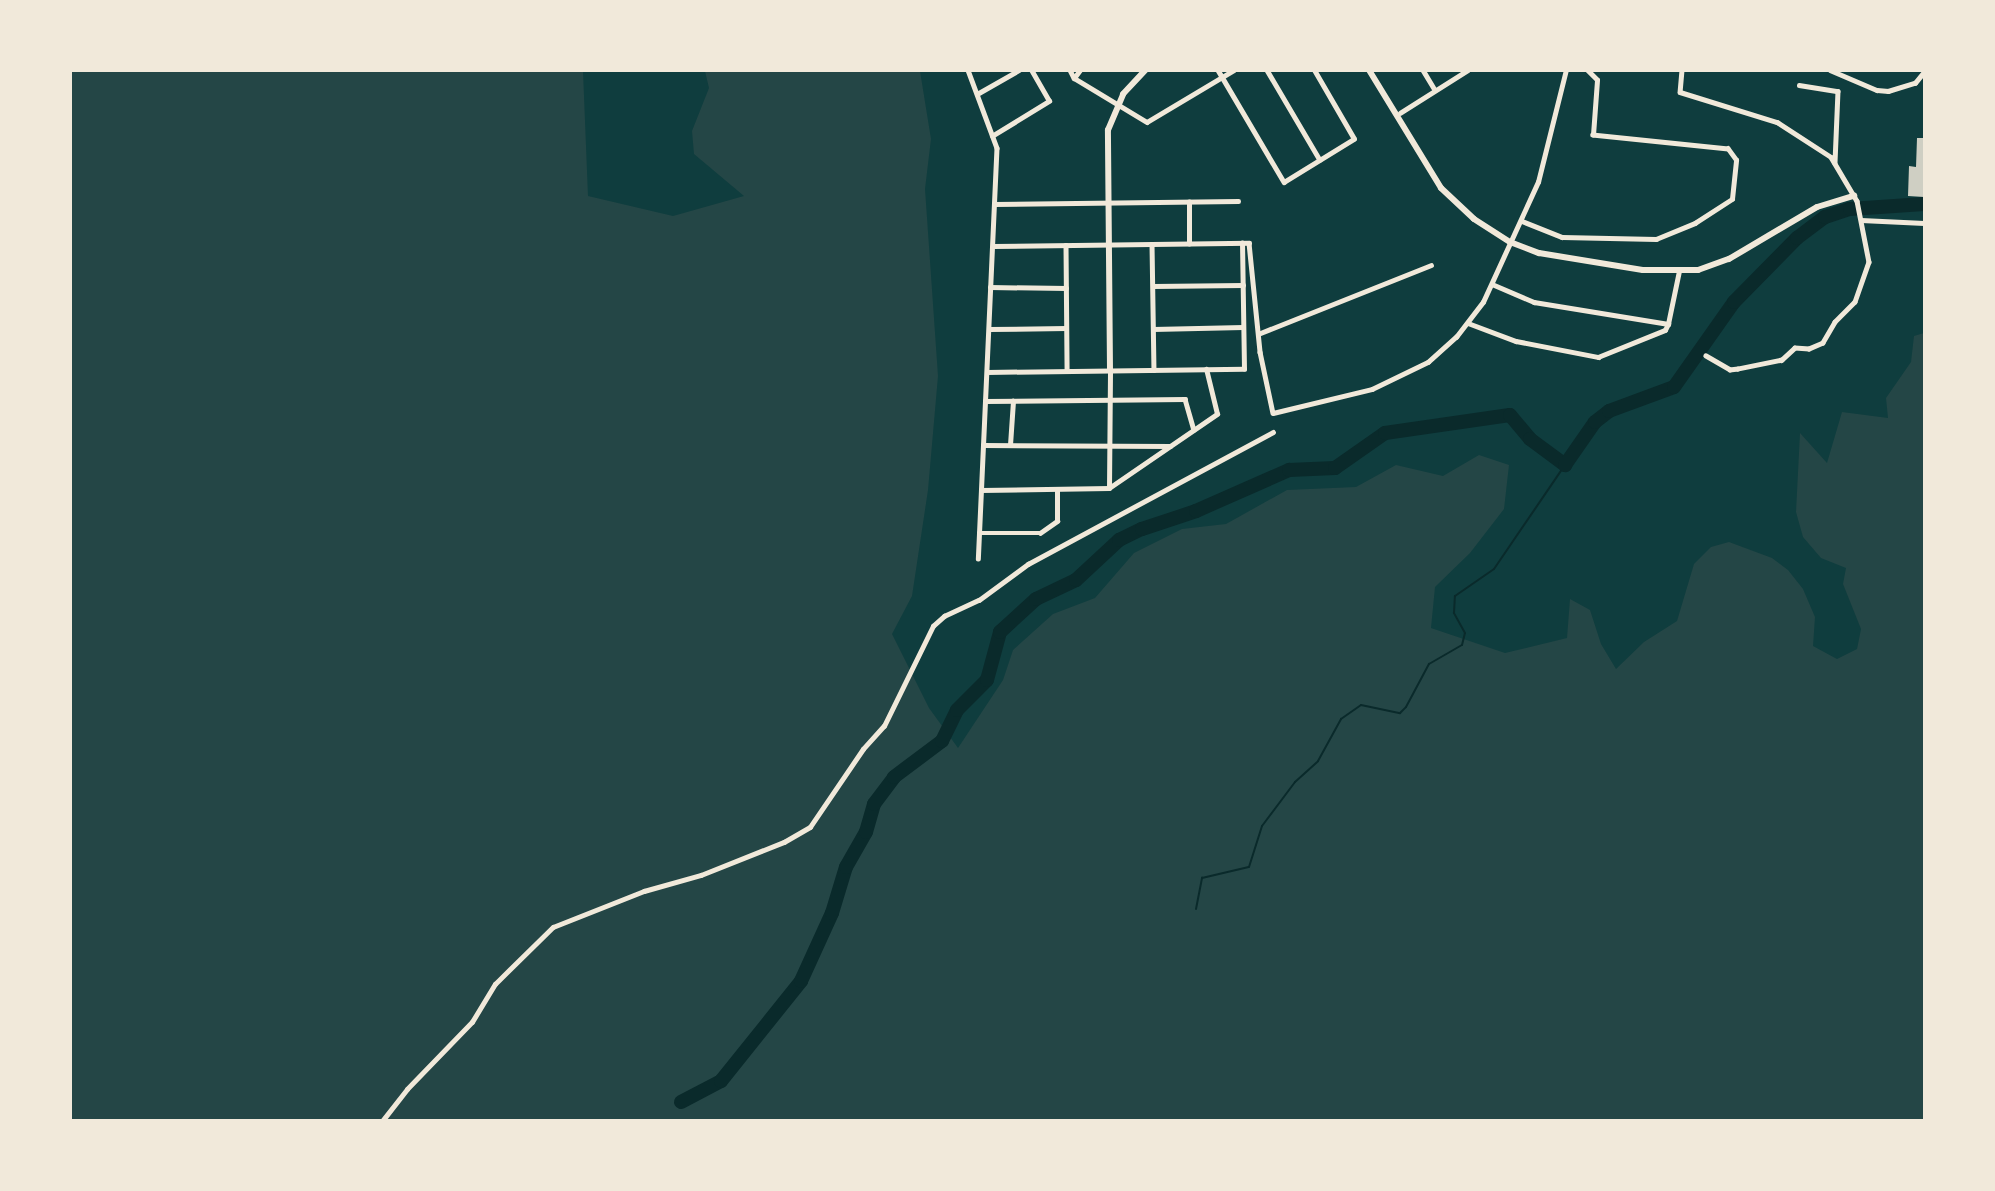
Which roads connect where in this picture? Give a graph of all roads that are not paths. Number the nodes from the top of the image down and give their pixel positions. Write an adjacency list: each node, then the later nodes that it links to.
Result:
1 (968, 70): 23 (street)
2 (1019, 70): 23 (street)
3 (1031, 70): 26 (street)
4 (1070, 70): 20 (street)
5 (1080, 70): 20 (street)
6 (1145, 70): 24 (street)
7 (1218, 70): 19 (street)
8 (1234, 70): 19 (street)
9 (1267, 70): 27 (street)
10 (1314, 70): 27 (street)
11 (1369, 70): 37 (street)
12 (1423, 70): 22 (street)
13 (1467, 70): 22 (street)
14 (1566, 70): 35 (street)
15 (1587, 70): 35 (street)
16 (1682, 70): 28 (street)
17 (1830, 70): 18 (street)
18 (1924, 72)
19 (1222, 77): 24 (street); 27 (street)
20 (1074, 78): 24 (street)
21 (1799, 85): 28 (street)
22 (1435, 90): 25 (street)
23 (977, 94): 26 (street)
24 (1117, 104): 32 (street)
25 (1400, 113)
26 (993, 136): 33 (street)
27 (1320, 160)
28 (1835, 163): 29 (street)
29 (1855, 199): 34 (street); 45 (street)
30 (1238, 201): 31 (street)
31 (1189, 202): 32 (street); 40 (street)
32 (1107, 203): 33 (street); 42 (street)
33 (994, 204): 43 (street)
34 (1861, 218): 36 (street); 58 (street)
35 (1522, 221): 37 (street)
36 (1924, 223)
37 (1510, 242): 45 (street); 46 (street)
38 (1242, 243): 40 (street); 47 (street); 57 (street)
39 (1152, 244): 40 (street); 42 (street); 48 (street)
40 (1189, 244)
41 (1066, 245): 42 (street); 43 (street); 50 (street)
42 (1108, 245): 60 (street)
43 (993, 246): 49 (street)
44 (1431, 265): 57 (street)
45 (1679, 271): 52 (street)
46 (1492, 284): 51 (street); 52 (street)
47 (1243, 285): 48 (street); 53 (street)
48 (1152, 286): 55 (street)
49 (990, 287): 50 (street); 56 (street)
50 (1066, 288): 54 (street)
51 (1468, 323): 52 (street); 57 (street)
52 (1668, 324)
53 (1243, 327): 55 (street); 59 (street)
54 (1066, 328): 56 (street); 62 (street)
55 (1153, 328): 61 (street)
56 (988, 329): 63 (street)
57 (1258, 334)
58 (1706, 356)
59 (1206, 369): 61 (street); 67 (street)
60 (1110, 370): 61 (street); 62 (street); 66 (street)
61 (1154, 370)
62 (1067, 371): 63 (street)
63 (987, 372): 64 (street)
64 (985, 401): 65 (street); 69 (street)
65 (1013, 401): 66 (street); 70 (street)
66 (1110, 401): 67 (street); 71 (street)
67 (1194, 430): 72 (street)
68 (1273, 432): 78 (street)
69 (983, 445): 70 (street); 74 (street)
70 (1010, 445): 71 (street)
71 (1112, 446): 72 (street); 73 (street)
72 (1170, 446): 73 (street)
73 (1109, 488): 75 (street)
74 (981, 490): 75 (street); 76 (street)
75 (1057, 490): 76 (street)
76 (979, 533): 77 (street)
77 (978, 559)
78 (383, 1120)

